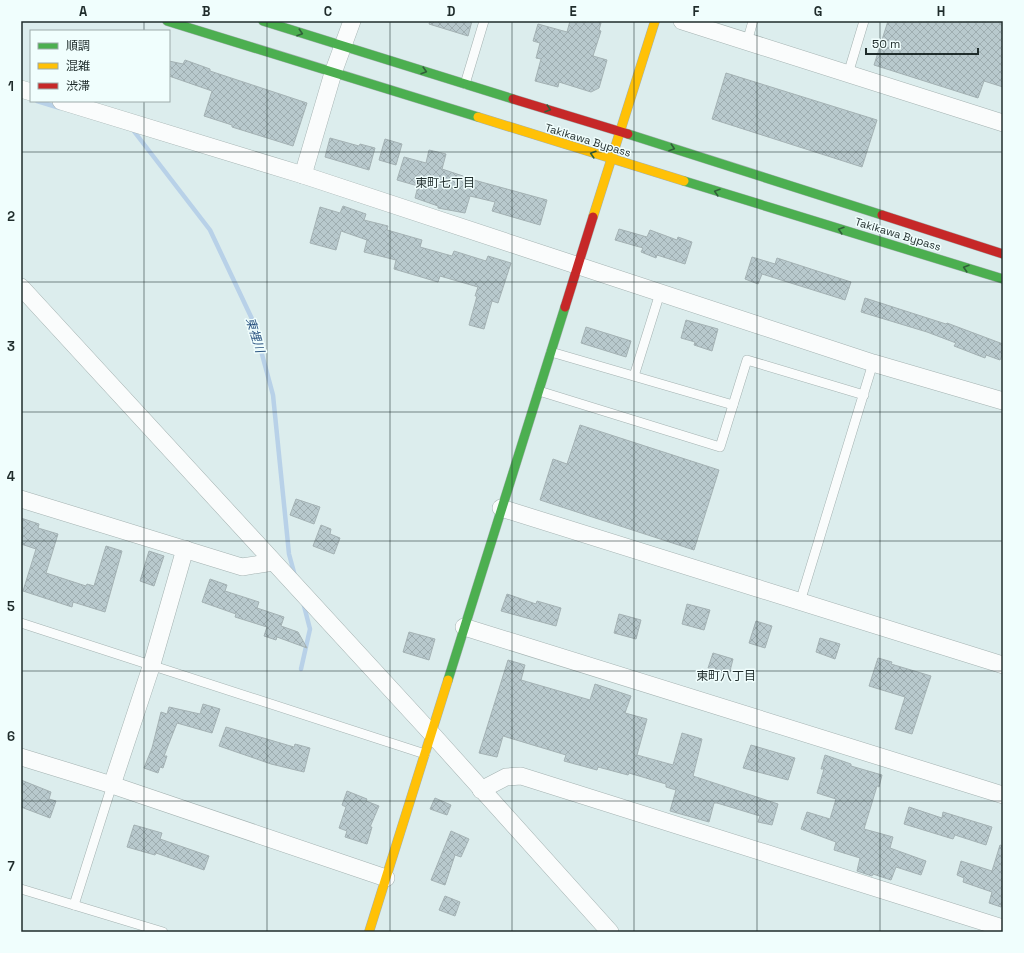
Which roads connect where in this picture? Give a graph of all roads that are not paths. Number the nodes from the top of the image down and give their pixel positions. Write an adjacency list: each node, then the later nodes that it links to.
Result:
1 (167, 21): 11 (main road, Takikawa Bypass)
2 (263, 21): 10 (main road, Takikawa Bypass, one-way to 10)
3 (352, 21): 10 (street)
4 (484, 21): 13 (lane)
5 (655, 21): 16 (main road)
6 (682, 21): 9 (street)
7 (753, 21): 9 (lane)
8 (864, 21): 12 (lane)
9 (748, 42): 12 (street)
10 (344, 47): 11 (street); 13 (main road, Takikawa Bypass, one-way to 13)
11 (333, 73): 17 (main road, Takikawa Bypass, one-way to 11); 18 (street)
12 (848, 74): 15 (street)
13 (465, 84): 16 (main road, Takikawa Bypass, one-way to 16)
14 (64, 102): 18 (street)
15 (1003, 123)
16 (621, 132): 17 (main road); 19 (main road, Takikawa Bypass, one-way to 19)
17 (612, 160): 20 (main road); 21 (main road, Takikawa Bypass, one-way to 17)
18 (303, 175): 20 (street)
19 (1003, 254)
20 (579, 266): 23 (street); 24 (main road)
21 (1003, 279)
22 (21, 287): 34 (street)
23 (660, 293): 25 (street); 26 (lane)
24 (552, 352): 26 (lane); 27 (main road)
25 (873, 363): 28 (lane); 29 (street)
26 (634, 376): 30 (lane)
27 (539, 391): 30 (lane); 32 (main road)
28 (864, 395): 30 (lane); 35 (lane)
29 (1003, 401)
30 (733, 405)
31 (21, 499): 33 (street)
32 (501, 508): 35 (street); 37 (main road)
33 (185, 550): 34 (street); 38 (street)
34 (273, 562): 40 (street)
35 (800, 602): 39 (street)
36 (21, 623): 38 (lane)
37 (464, 627): 40 (main road); 45 (street)
38 (152, 664): 41 (lane); 43 (street)
39 (1003, 665)
40 (432, 734): 41 (main road); 44 (street)
41 (426, 754): 46 (main road)
42 (21, 757): 43 (street)
43 (112, 785): 46 (street); 48 (lane)
44 (481, 790): 49 (street); 52 (street)
45 (1003, 796)
46 (386, 878): 51 (main road)
47 (21, 888): 48 (lane)
48 (74, 905): 50 (lane)
49 (1003, 928)
50 (163, 932)
51 (369, 932)
52 (610, 932)

